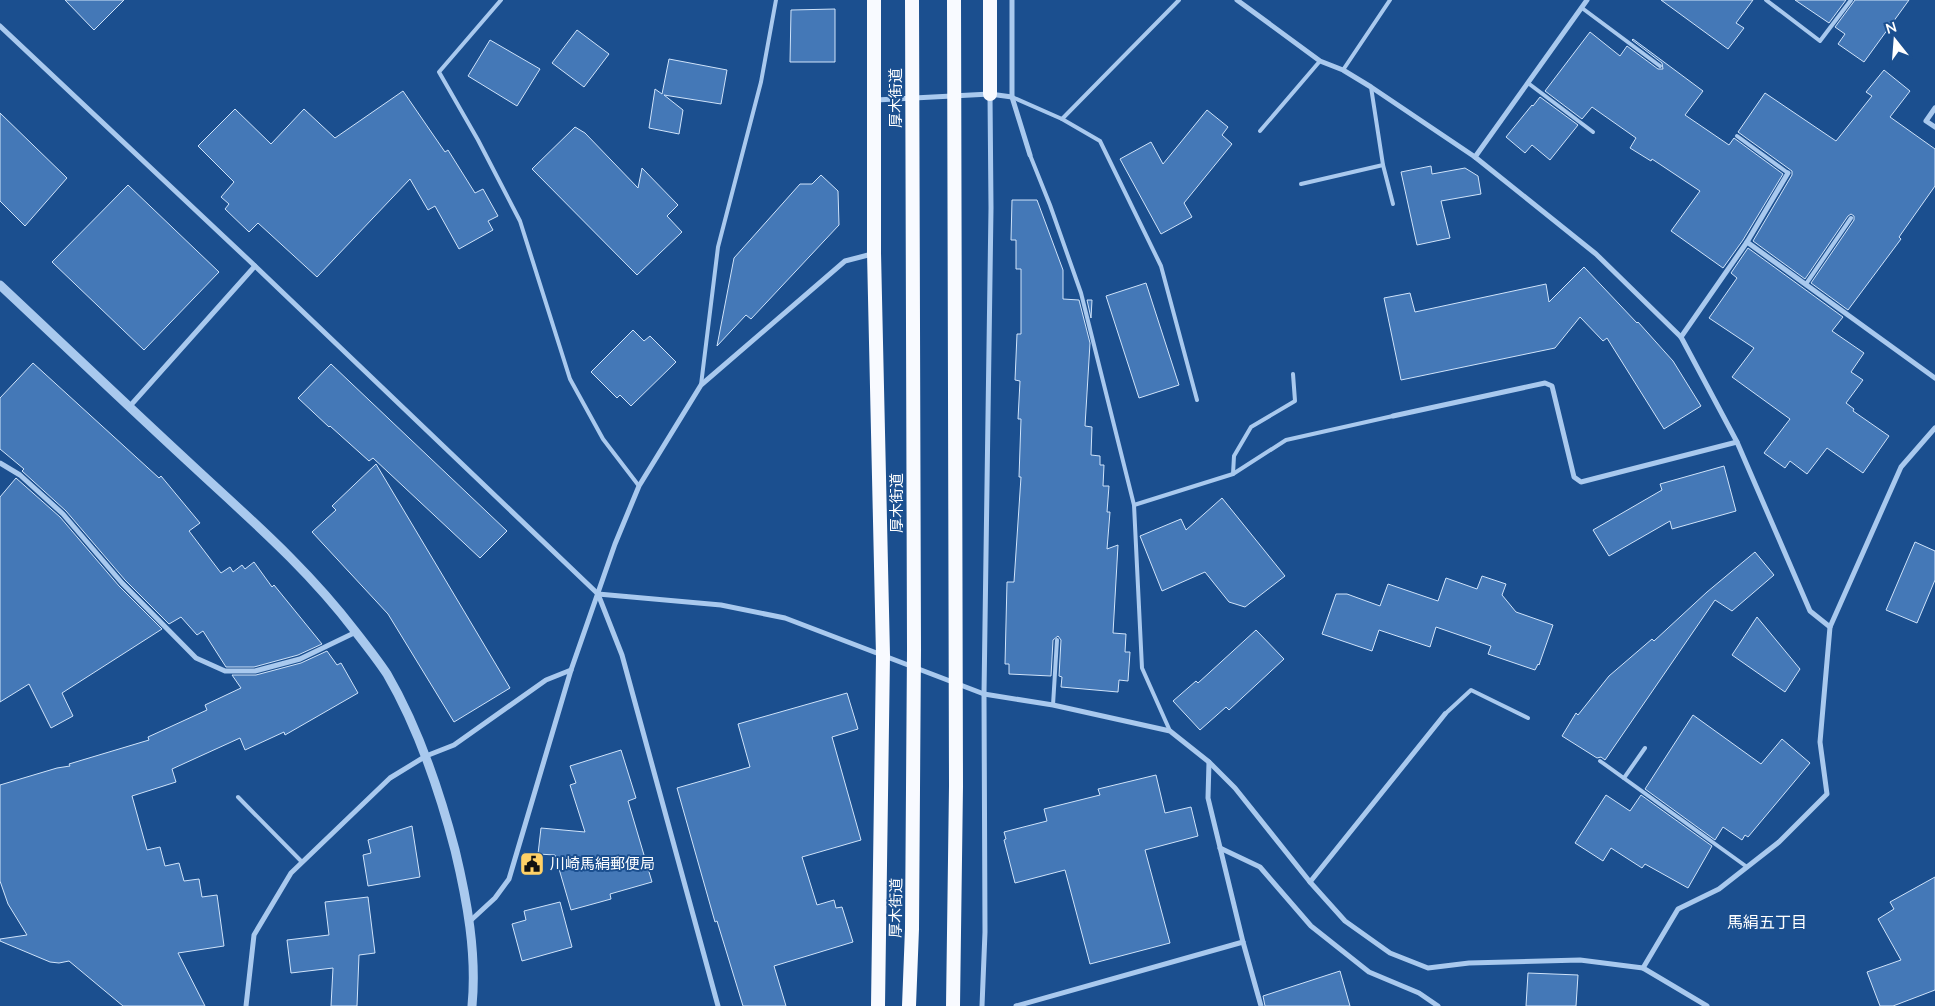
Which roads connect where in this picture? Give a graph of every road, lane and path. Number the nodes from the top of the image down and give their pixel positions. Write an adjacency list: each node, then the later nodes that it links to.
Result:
1 (501, 0): 53 (lane)
2 (776, 0): 45 (lane)
3 (874, 0): 23 (highway)
4 (912, 0): 83 (highway, 厚木街道, bridge)
5 (954, 0): 84 (highway, bridge)
6 (990, 0): 21 (highway)
7 (1012, 0): 22 (street)
8 (1179, 0): 25 (lane)
9 (1237, 0): 16 (street)
10 (1390, 0): 18 (lane)
11 (1588, 0): 14 (street)
12 (1766, 0): 13 (lane)
13 (1850, 0)
14 (1582, 8): 17 (lane); 19 (street)
15 (0, 26): 39 (street)
16 (1320, 62): 18 (street); 27 (lane)
17 (1660, 66)
18 (1343, 70): 20 (street)
19 (1528, 83): 28 (lane); 31 (street)
20 (1371, 87): 31 (street); 32 (lane)
21 (990, 94): 22 (street); 23 (street); 61 (street)
22 (1012, 97): 25 (lane); 30 (street)
23 (875, 100): 38 (highway)
24 (1935, 108): 26 (street)
25 (1062, 119): 46 (lane)
26 (1935, 127)
27 (1260, 131)
28 (1593, 132)
29 (1737, 136): 33 (lane)
30 (1030, 155): 54 (lane)
31 (1475, 157): 42 (street)
32 (1383, 165): 34 (lane); 35 (lane)
33 (1788, 173): 37 (street)
34 (1301, 184)
35 (1393, 204)
36 (1851, 218): 40 (lane)
37 (1747, 242): 40 (street); 42 (street)
38 (874, 253): 45 (street); 59 (highway)
39 (255, 266): 47 (street); 55 (street)
40 (1806, 284): 44 (street)
41 (0, 285): 47 (street)
42 (1681, 337): 50 (street)
43 (1293, 374): 52 (lane)
44 (1935, 378)
45 (701, 384): 53 (street)
46 (1197, 400)
47 (130, 406): 57 (street)
48 (1392, 416): 50 (street); 52 (lane)
49 (1935, 428): 56 (street)
50 (1737, 442): 56 (street)
51 (0, 462): 57 (street)
52 (1233, 474): 54 (lane)
53 (639, 486): 55 (street)
54 (1134, 505): 65 (lane)
55 (598, 594): 59 (street); 60 (street); 81 (street)
56 (1830, 627): 74 (street)
57 (356, 632): 67 (street)
58 (1057, 640): 62 (lane)
59 (883, 655): 61 (street); 82 (highway)
60 (571, 670): 67 (street); 76 (street)
61 (984, 694): 62 (street); 85 (street)
62 (1053, 705): 65 (street)
63 (1445, 714): 64 (lane); 75 (street)
64 (1528, 718)
65 (1170, 731): 69 (street)
66 (1645, 748): 70 (lane)
67 (426, 756): 73 (street); 76 (street)
68 (1600, 761): 70 (lane)
69 (1209, 762): 72 (street); 75 (street)
70 (1624, 778): 74 (lane)
71 (238, 797): 73 (lane)
72 (1220, 848): 77 (street); 88 (street)
73 (302, 862): 79 (street)
74 (1747, 867): 78 (street)
75 (1310, 882): 78 (street)
76 (468, 922): 80 (street)
77 (1243, 942): 86 (street); 87 (street)
78 (1642, 968): 89 (street)
79 (246, 1006)
80 (472, 1006)
81 (718, 1006)
82 (878, 1006)
83 (910, 1006)
84 (953, 1006)
85 (982, 1006)
86 (1016, 1006)
87 (1261, 1006)
88 (1438, 1006)
89 (1707, 1006)

